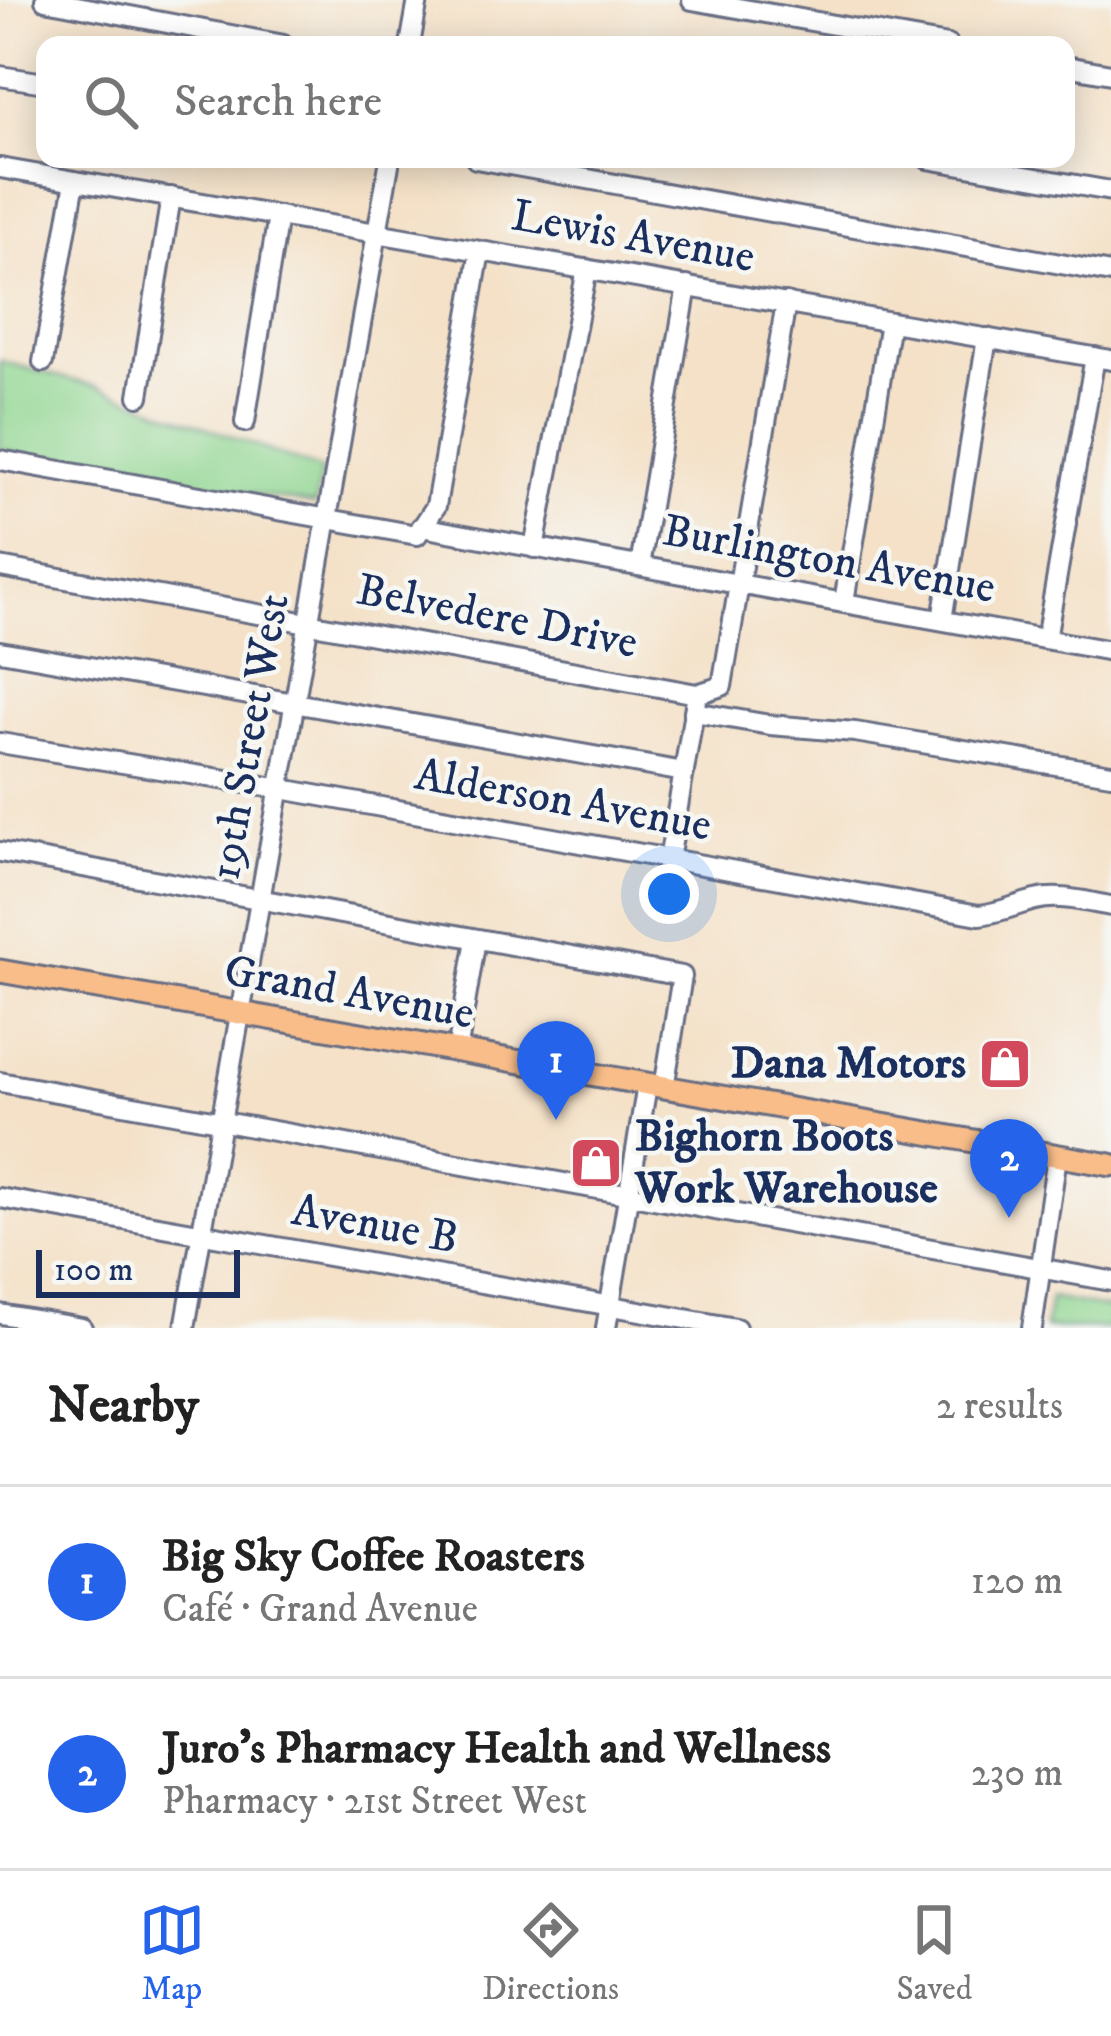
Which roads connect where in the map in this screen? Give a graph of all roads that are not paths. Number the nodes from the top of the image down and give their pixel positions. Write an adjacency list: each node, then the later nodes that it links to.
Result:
1 (45, 0): 4 (street)
2 (418, 0): 5 (street)
3 (692, 0): 6 (street)
4 (236, 36)
5 (412, 36)
6 (897, 36)
7 (1075, 68): 8 (street)
8 (1111, 74)
9 (0, 76): 10 (street)
10 (36, 82)
11 (0, 168): 15 (street, Lewis Avenue)
12 (388, 168): 19 (street, 19th Street West)
13 (526, 168): 22 (street)
14 (979, 168): 16 (street)
15 (75, 181): 17 (street, Lewis Avenue); 28 (street)
16 (1111, 191)
17 (171, 197): 18 (street, Lewis Avenue); 29 (street)
18 (278, 216): 19 (street, Lewis Avenue); 30 (street)
19 (376, 233): 20 (street, Lewis Avenue); 32 (street, 19th Street West)
20 (480, 250): 21 (street, Lewis Avenue); 33 (street)
21 (587, 269): 23 (street, Lewis Avenue); 34 (street)
22 (1111, 273)
23 (687, 286): 24 (street, Lewis Avenue); 36 (street)
24 (786, 303): 25 (street, Lewis Avenue); 37 (street)
25 (890, 322): 26 (street, Lewis Avenue); 38 (street)
26 (987, 338): 27 (street, Lewis Avenue); 39 (street)
27 (1103, 358): 41 (street)
28 (43, 362)
29 (139, 396)
30 (244, 422)
31 (0, 460): 32 (street)
32 (327, 520): 33 (street); 40 (street, 19th Street West)
33 (419, 531): 34 (street, Burlington Avenue)
34 (534, 548): 36 (street, Burlington Avenue)
35 (0, 566): 40 (street, Belvedere Drive)
36 (640, 566): 37 (street, Burlington Avenue)
37 (741, 583): 38 (street, Burlington Avenue); 44 (street)
38 (844, 602): 39 (street, Burlington Avenue)
39 (942, 620): 41 (street, Burlington Avenue)
40 (310, 621): 44 (street, Belvedere Drive); 45 (street, 19th Street West)
41 (1046, 639): 43 (street, Burlington Avenue)
42 (0, 651): 45 (street)
43 (1111, 651)
44 (695, 703): 47 (street); 48 (street, Belvedere Drive)
45 (296, 706): 47 (street); 49 (street, 19th Street West)
46 (0, 742): 49 (street, Alderson Avenue)
47 (684, 772): 51 (street)
48 (1111, 774)
49 (282, 789): 51 (street, Alderson Avenue); 52 (street, 19th Street West)
50 (0, 852): 52 (street)
51 (669, 860): 53 (street, Alderson Avenue)
52 (262, 900): 54 (street); 56 (street, 19th Street West)
53 (1111, 906)
54 (476, 939): 57 (street); 59 (street)
55 (0, 971): 56 (main road, Grand Avenue)
56 (241, 1014): 57 (main road, Grand Avenue); 60 (street, 19th Street West)
57 (457, 1052): 59 (main road, Grand Avenue)
58 (0, 1082): 60 (street)
59 (655, 1087): 61 (main road, Grand Avenue); 63 (street)
60 (221, 1121): 63 (street); 65 (street, 19th Street West)
61 (1058, 1156): 62 (main road, Grand Avenue); 66 (street)
62 (1111, 1166)
63 (628, 1195): 66 (street); 68 (street)
64 (0, 1198): 65 (street, Avenue B)
65 (201, 1233): 68 (street, Avenue B); 71 (street, 19th Street West)
66 (1039, 1268): 67 (street); 74 (street)
67 (1111, 1281)
68 (610, 1306): 72 (street); 73 (street, Avenue B)
69 (0, 1314): 70 (street)
70 (82, 1328)
71 (185, 1328)
72 (606, 1328)
73 (736, 1328)
74 (1032, 1328)

